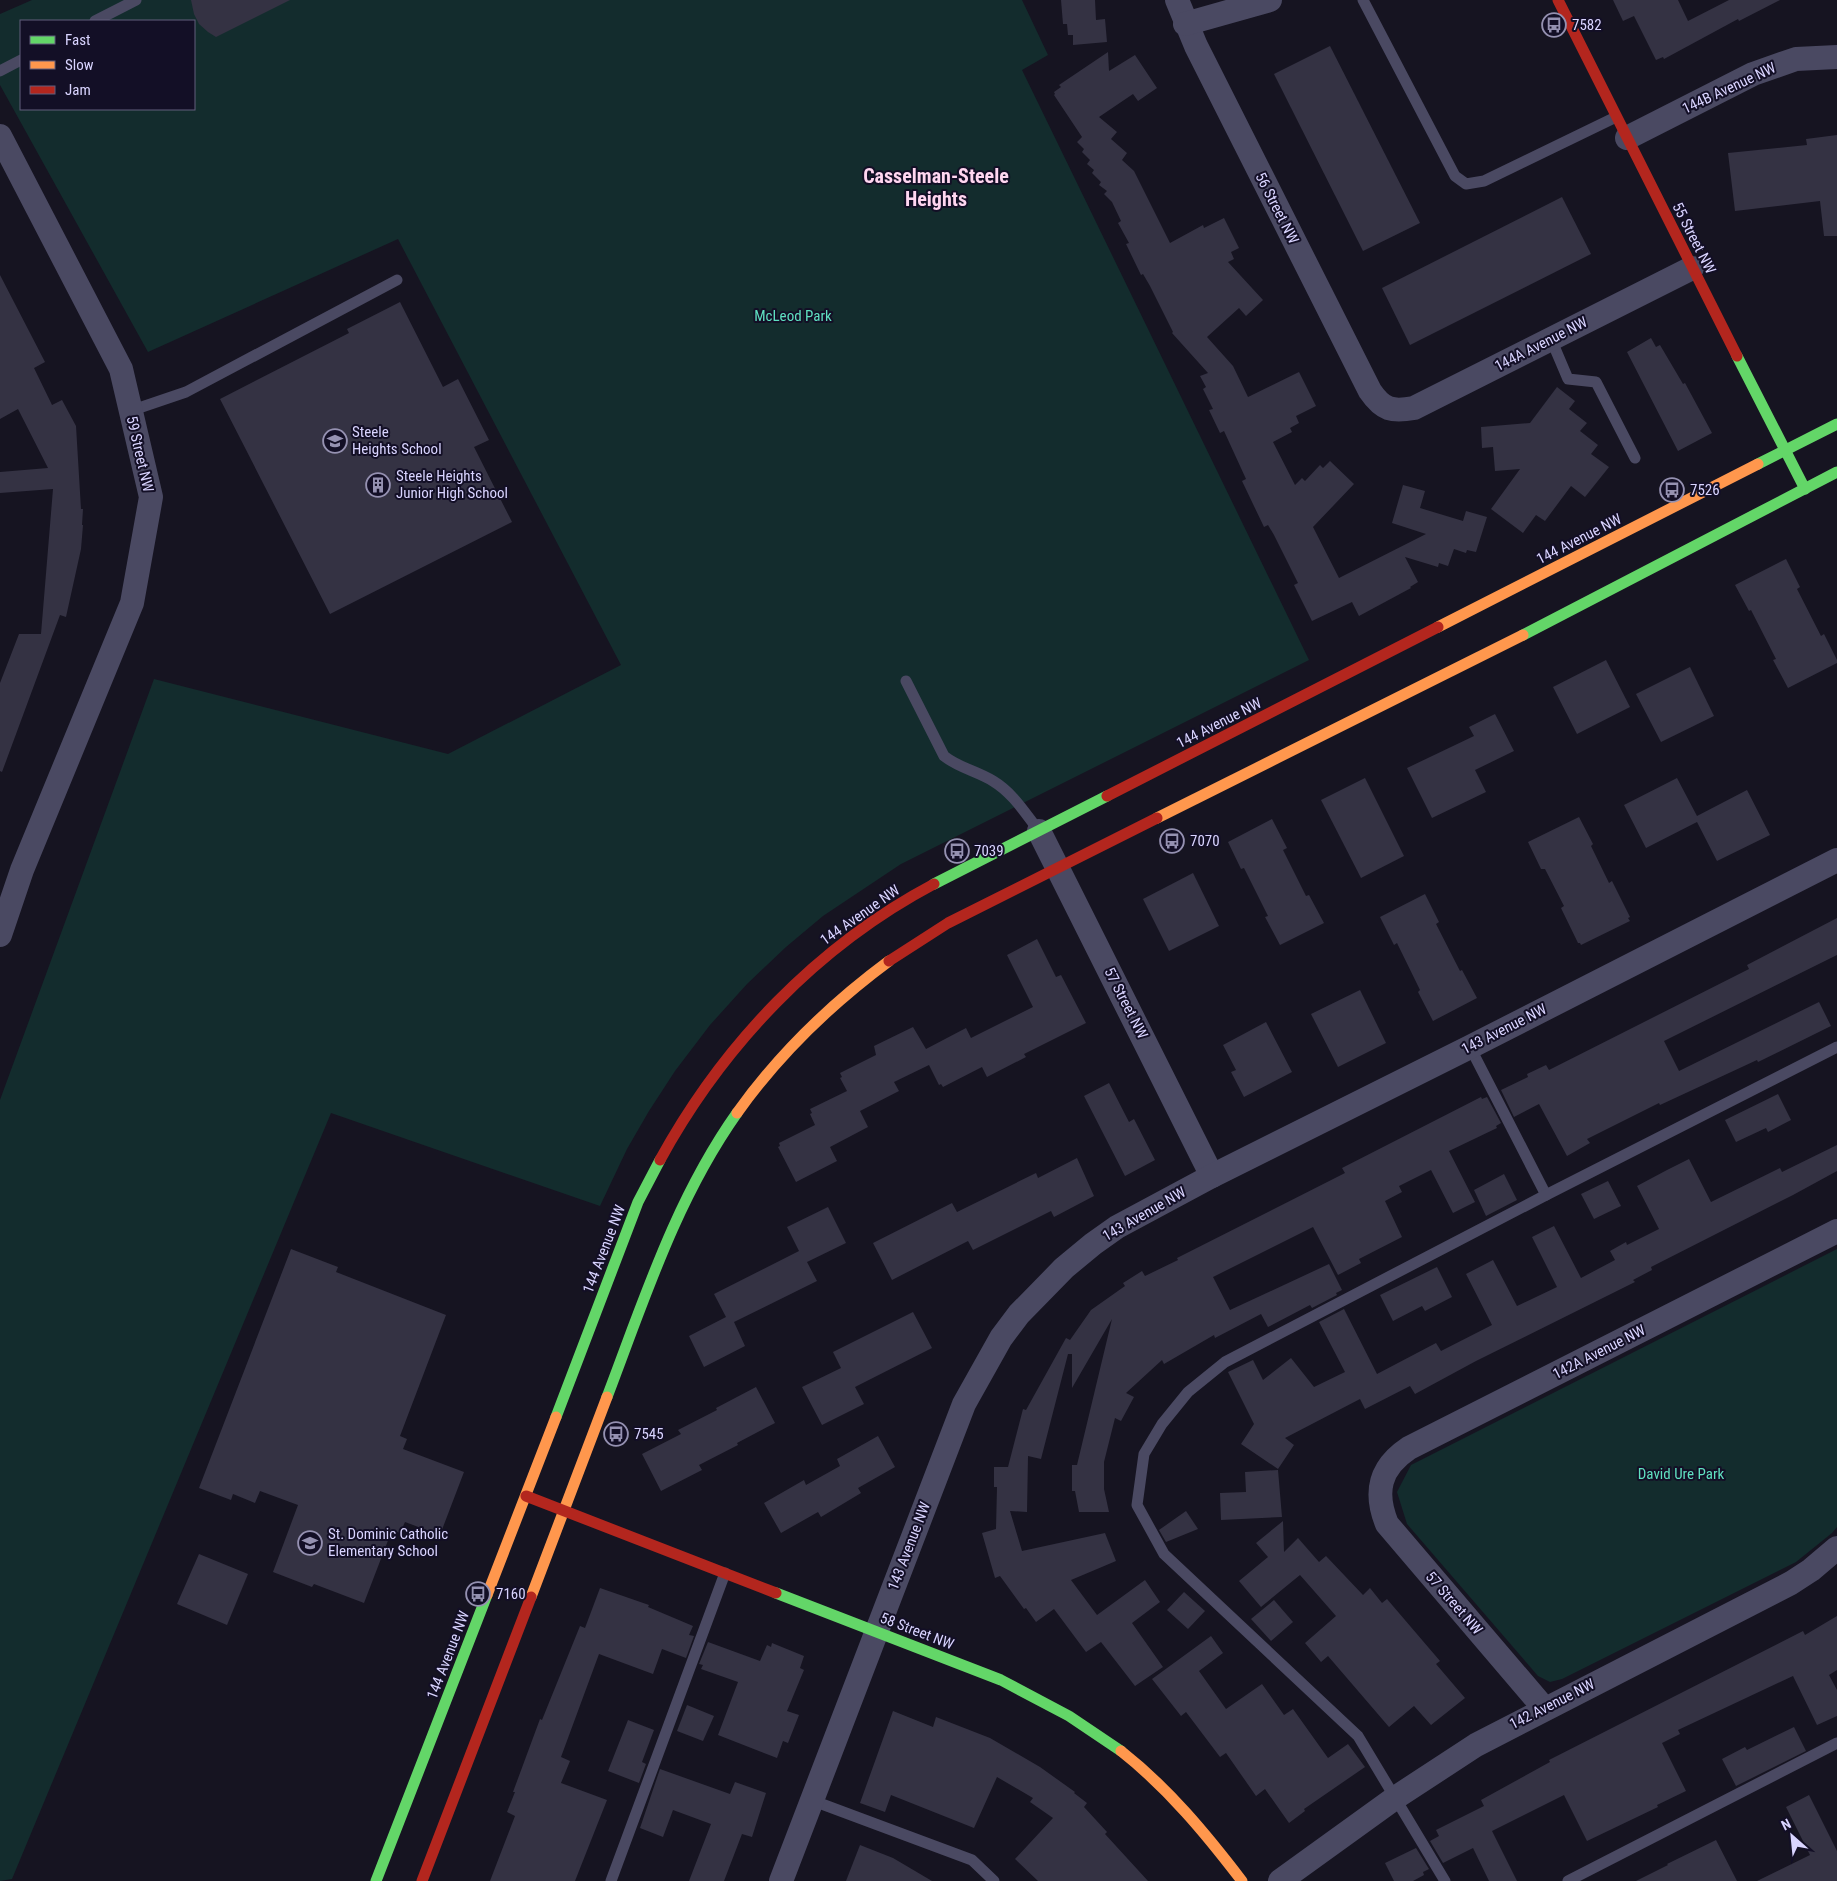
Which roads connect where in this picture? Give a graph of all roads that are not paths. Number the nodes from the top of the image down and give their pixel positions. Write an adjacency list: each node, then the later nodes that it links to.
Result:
1 (136, 0): 6 (lane)
2 (1177, 0): 7 (street, 56 Street NW)
3 (1270, 0): 7 (street)
4 (1363, 0): 11 (lane)
5 (1558, 0): 11 (street, 55 Street NW)
6 (98, 20)
7 (1186, 24): 17 (street, 56 Street NW)
8 (1837, 57): 13 (street, 144B Avenue NW)
9 (20, 61): 10 (lane)
10 (0, 71)
11 (1616, 116): 13 (street, 55 Street NW)
12 (0, 136): 18 (street, 59 Street NW)
13 (1627, 138): 14 (street, 55 Street NW)
14 (1692, 268): 16 (street, 144A Avenue NW); 20 (street, 55 Street NW)
15 (397, 280): 18 (lane)
16 (1551, 339): 17 (street, 144A Avenue NW); 21 (lane)
17 (1388, 409)
18 (130, 411): 28 (street, 59 Street NW)
19 (1837, 424): 20 (street, 144 Avenue NW)
20 (1785, 451): 23 (street, 55 Street NW); 25 (street, 144 Avenue NW)
21 (1635, 458)
22 (1837, 472): 23 (street)
23 (1805, 489): 27 (street)
24 (906, 681): 25 (lane)
25 (1039, 831): 27 (street, 57 Street NW); 35 (street, 144 Avenue NW)
26 (1837, 860): 29 (street, 143 Avenue NW)
27 (1057, 868): 31 (street, 57 Street NW); 36 (street)
28 (0, 935)
29 (1470, 1047): 31 (street, 143 Avenue NW); 32 (lane)
30 (1837, 1047): 32 (lane)
31 (1212, 1176): 39 (street, 143 Avenue NW)
32 (1546, 1195): 42 (lane)
33 (1837, 1231): 34 (street, 142A Avenue NW)
34 (1380, 1491): 40 (street, 57 Street NW)
35 (526, 1496): 36 (street, 58 Street NW); 44 (street, 144 Avenue NW)
36 (563, 1510): 38 (street, 58 Street NW); 45 (street)
37 (1837, 1548): 40 (street, 142 Avenue NW)
38 (725, 1572): 39 (street, 58 Street NW); 46 (lane)
39 (876, 1631): 43 (street, 143 Avenue NW); 49 (street, 58 Street NW)
40 (1544, 1708): 42 (street, 142 Avenue NW)
41 (1837, 1743): 52 (lane)
42 (1395, 1798): 50 (street, 142 Avenue NW); 51 (lane)
43 (811, 1800): 47 (street, 143 Avenue NW); 48 (lane)
44 (376, 1881)
45 (422, 1881)
46 (611, 1881)
47 (781, 1881)
48 (994, 1881)
49 (1242, 1881)
50 (1280, 1881)
51 (1445, 1881)
52 (1568, 1881)

